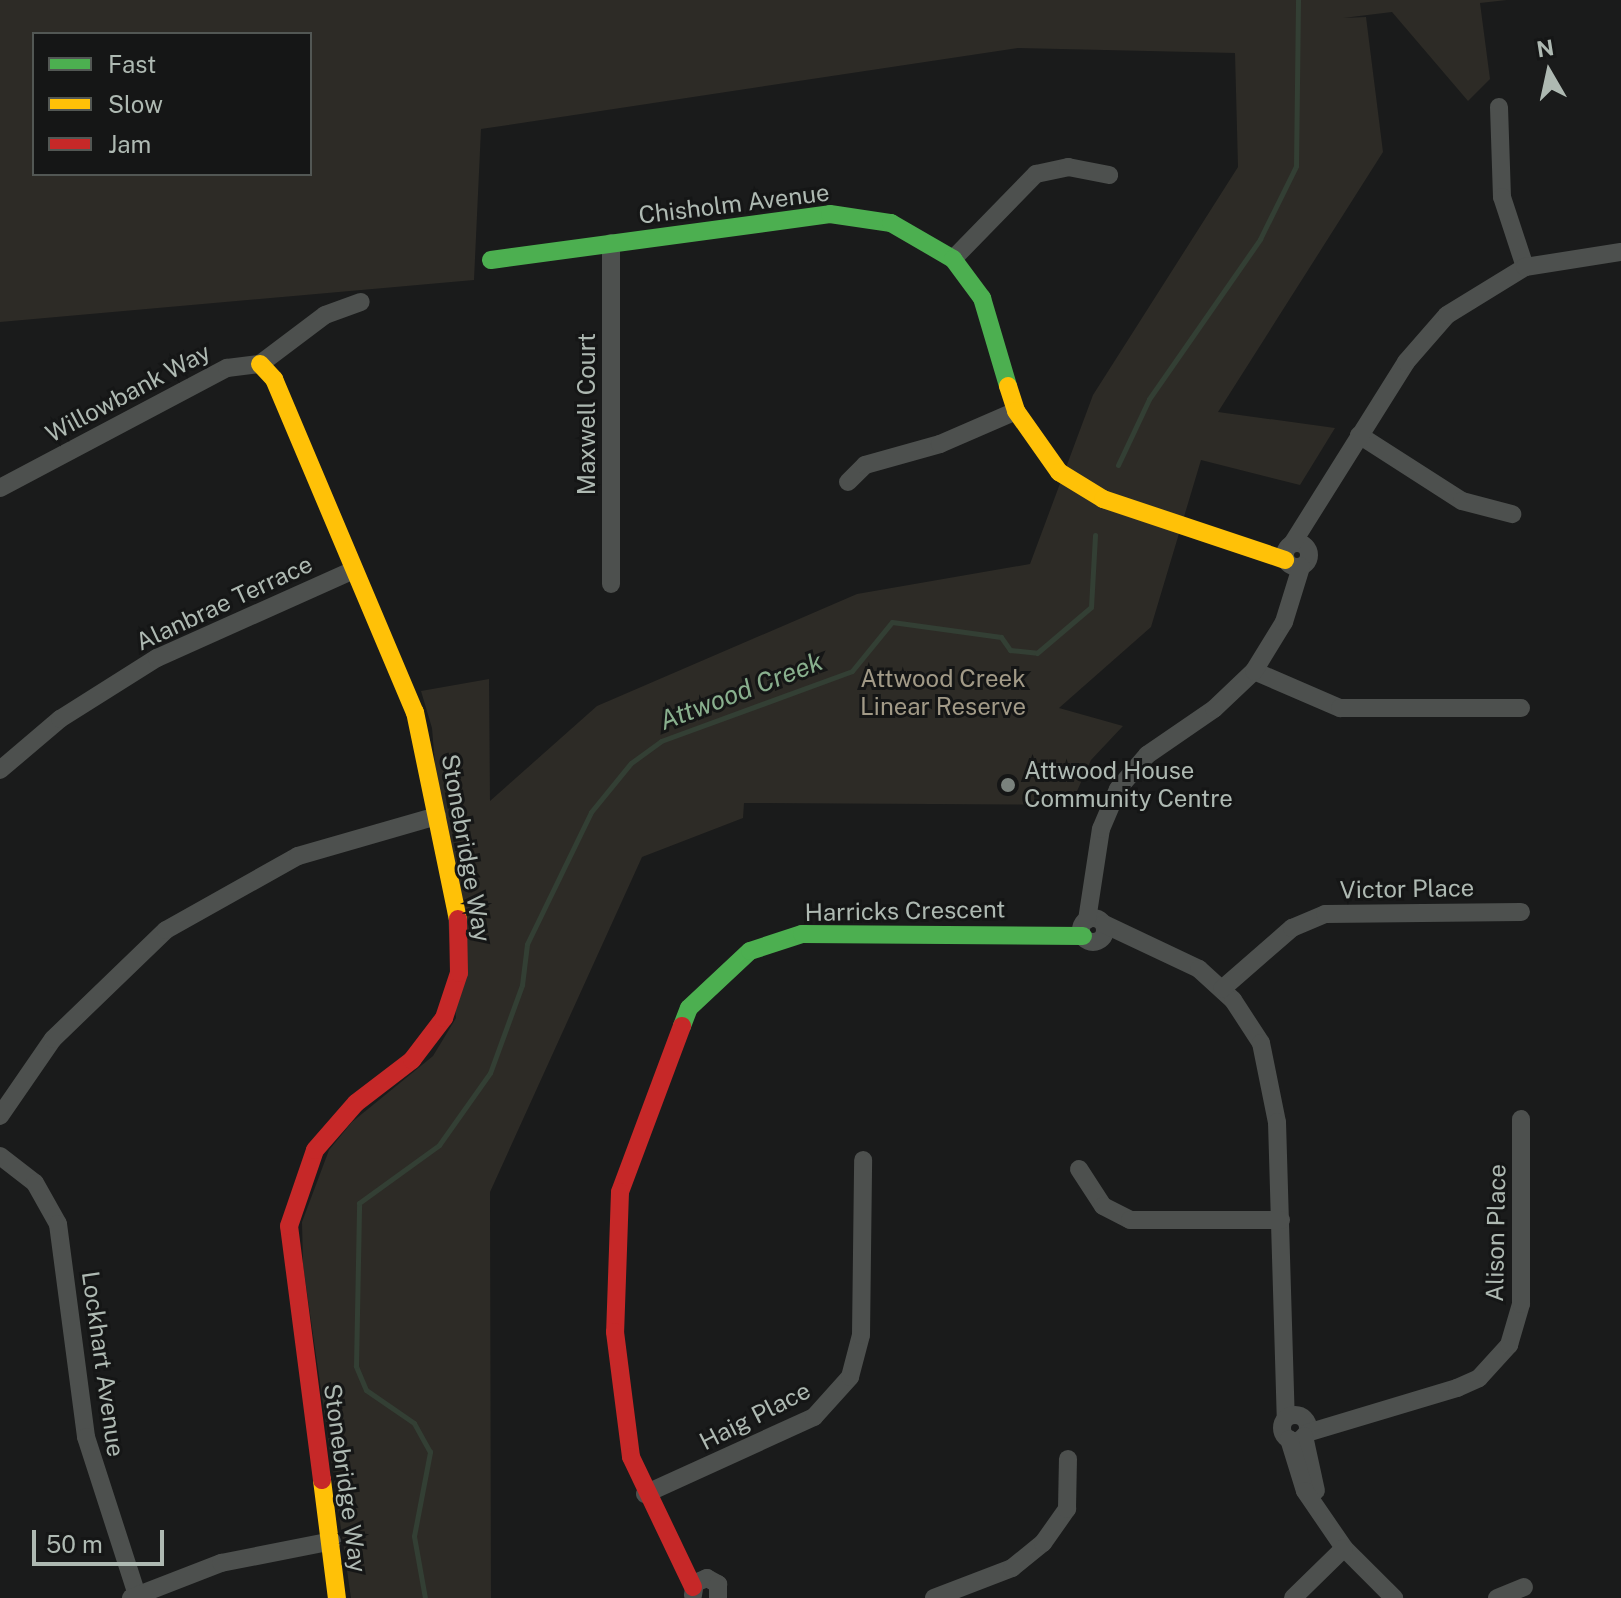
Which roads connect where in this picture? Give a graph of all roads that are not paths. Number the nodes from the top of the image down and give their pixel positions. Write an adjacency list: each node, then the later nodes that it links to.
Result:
1 (1499, 107): 7 (street)
2 (1109, 175): 5 (street)
3 (611, 243): 5 (street, Chisholm Avenue); 6 (street, Chisholm Avenue); 17 (street, Maxwell Court)
4 (1621, 252): 7 (street)
5 (953, 259): 10 (street, Chisholm Avenue)
6 (491, 260)
7 (1525, 267): 11 (street)
8 (361, 302): 9 (street, Willowbank Way)
9 (260, 364): 13 (street, Willowbank Way); 16 (street, Stonebridge Way)
10 (1016, 411): 12 (street); 15 (street, Chisholm Avenue)
11 (1359, 435): 14 (street); 15 (street)
12 (848, 482)
13 (0, 488)
14 (1512, 514)
15 (1294, 554): 18 (street)
16 (354, 570): 20 (street, Alanbrae Terrace); 21 (street, Stonebridge Way)
17 (611, 584)
18 (1254, 671): 19 (street); 23 (street)
19 (1521, 708)
20 (0, 770)
21 (437, 816): 25 (street); 34 (street, Stonebridge Way)
22 (1521, 912): 24 (street, Victor Place)
23 (1094, 927): 24 (street, Harricks Crescent); 33 (street, Harricks Crescent)
24 (1222, 989): 30 (street, Harricks Crescent)
25 (0, 1116)
26 (1521, 1119): 31 (street, Alison Place)
27 (0, 1156): 38 (street, Lockhart Avenue)
28 (863, 1160): 33 (street, Haig Place)
29 (1079, 1169): 30 (street)
30 (1281, 1220): 31 (street, Harricks Crescent)
31 (1298, 1427): 35 (street, Harricks Crescent)
32 (1068, 1459): 41 (street)
33 (645, 1494): 37 (street, Harricks Crescent)
34 (332, 1541): 38 (street); 40 (street, Stonebridge Way)
35 (1344, 1548): 42 (street); 43 (street, Harricks Crescent)
36 (1524, 1587): 44 (street)
37 (695, 1590): 39 (street)
38 (134, 1596)
39 (720, 1596)
40 (337, 1598)
41 (934, 1598)
42 (1293, 1598)
43 (1394, 1598)
44 (1497, 1598)

